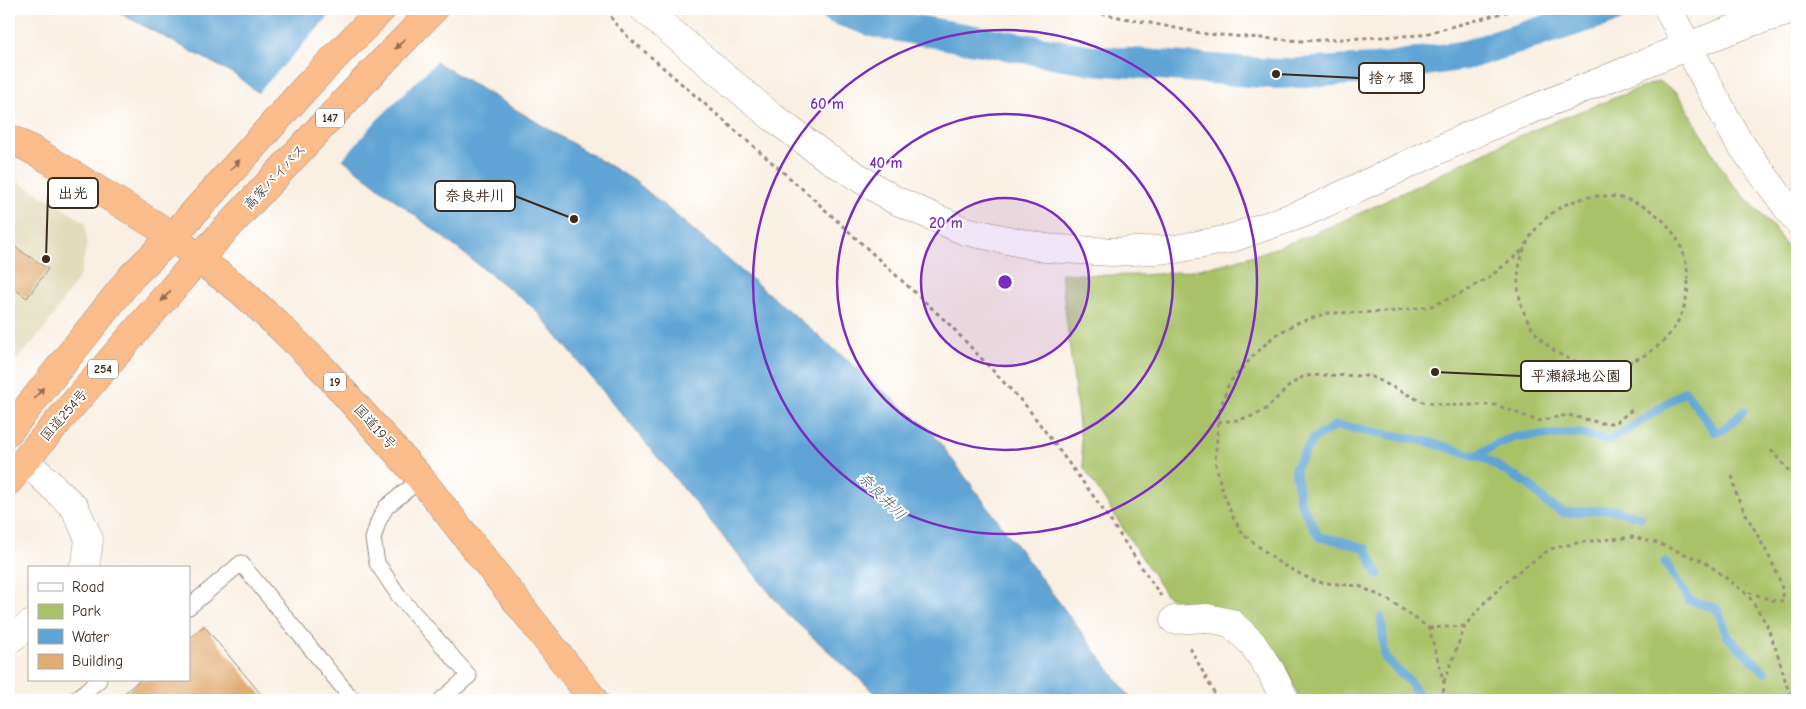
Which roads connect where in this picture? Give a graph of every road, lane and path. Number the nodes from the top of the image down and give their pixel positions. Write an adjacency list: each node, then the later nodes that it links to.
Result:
1 (382, 9): 12 (highway, one-way to 1)
2 (434, 9): 14 (highway, 高家バイパス / 147, one-way to 14)
3 (608, 9): 27 (path)
4 (644, 9): 9 (street)
5 (1078, 9): 6 (path)
6 (1517, 9)
7 (1797, 9): 9 (street)
8 (1672, 16): 9 (street)
9 (1688, 46): 11 (street)
10 (9, 138): 12 (highway, 国道19号 / 19)
11 (1797, 221)
12 (173, 236): 14 (highway, 国道19号 / 19); 17 (highway, 254, one-way to 12)
13 (1525, 248): 13 (path); 16 (path)
14 (198, 259): 19 (highway, 国道254号 / 254, one-way to 19); 21 (highway, 国道19号 / 19)
15 (1633, 409): 16 (path)
16 (1218, 422): 30 (path)
17 (9, 431)
18 (1771, 450): 22 (path)
19 (25, 460): 23 (highway, 国道254号 / 254); 24 (street)
20 (1732, 476): 25 (path)
21 (421, 479): 36 (lane); 37 (highway, 国道19号 / 19)
22 (1797, 480)
23 (9, 481)
24 (84, 566)
25 (1742, 591): 29 (path); 41 (path)
26 (190, 605): 35 (lane)
27 (1174, 620): 38 (path); 39 (street)
28 (28, 626): 31 (street)
29 (1465, 626): 30 (path); 33 (path)
30 (1429, 628): 33 (path)
31 (9, 640)
32 (97, 682): 34 (lane)
33 (1444, 683): 40 (path)
34 (75, 700)
35 (352, 700)
36 (441, 700)
37 (594, 700)
38 (1218, 700)
39 (1285, 700)
40 (1444, 700)
41 (1791, 700)

